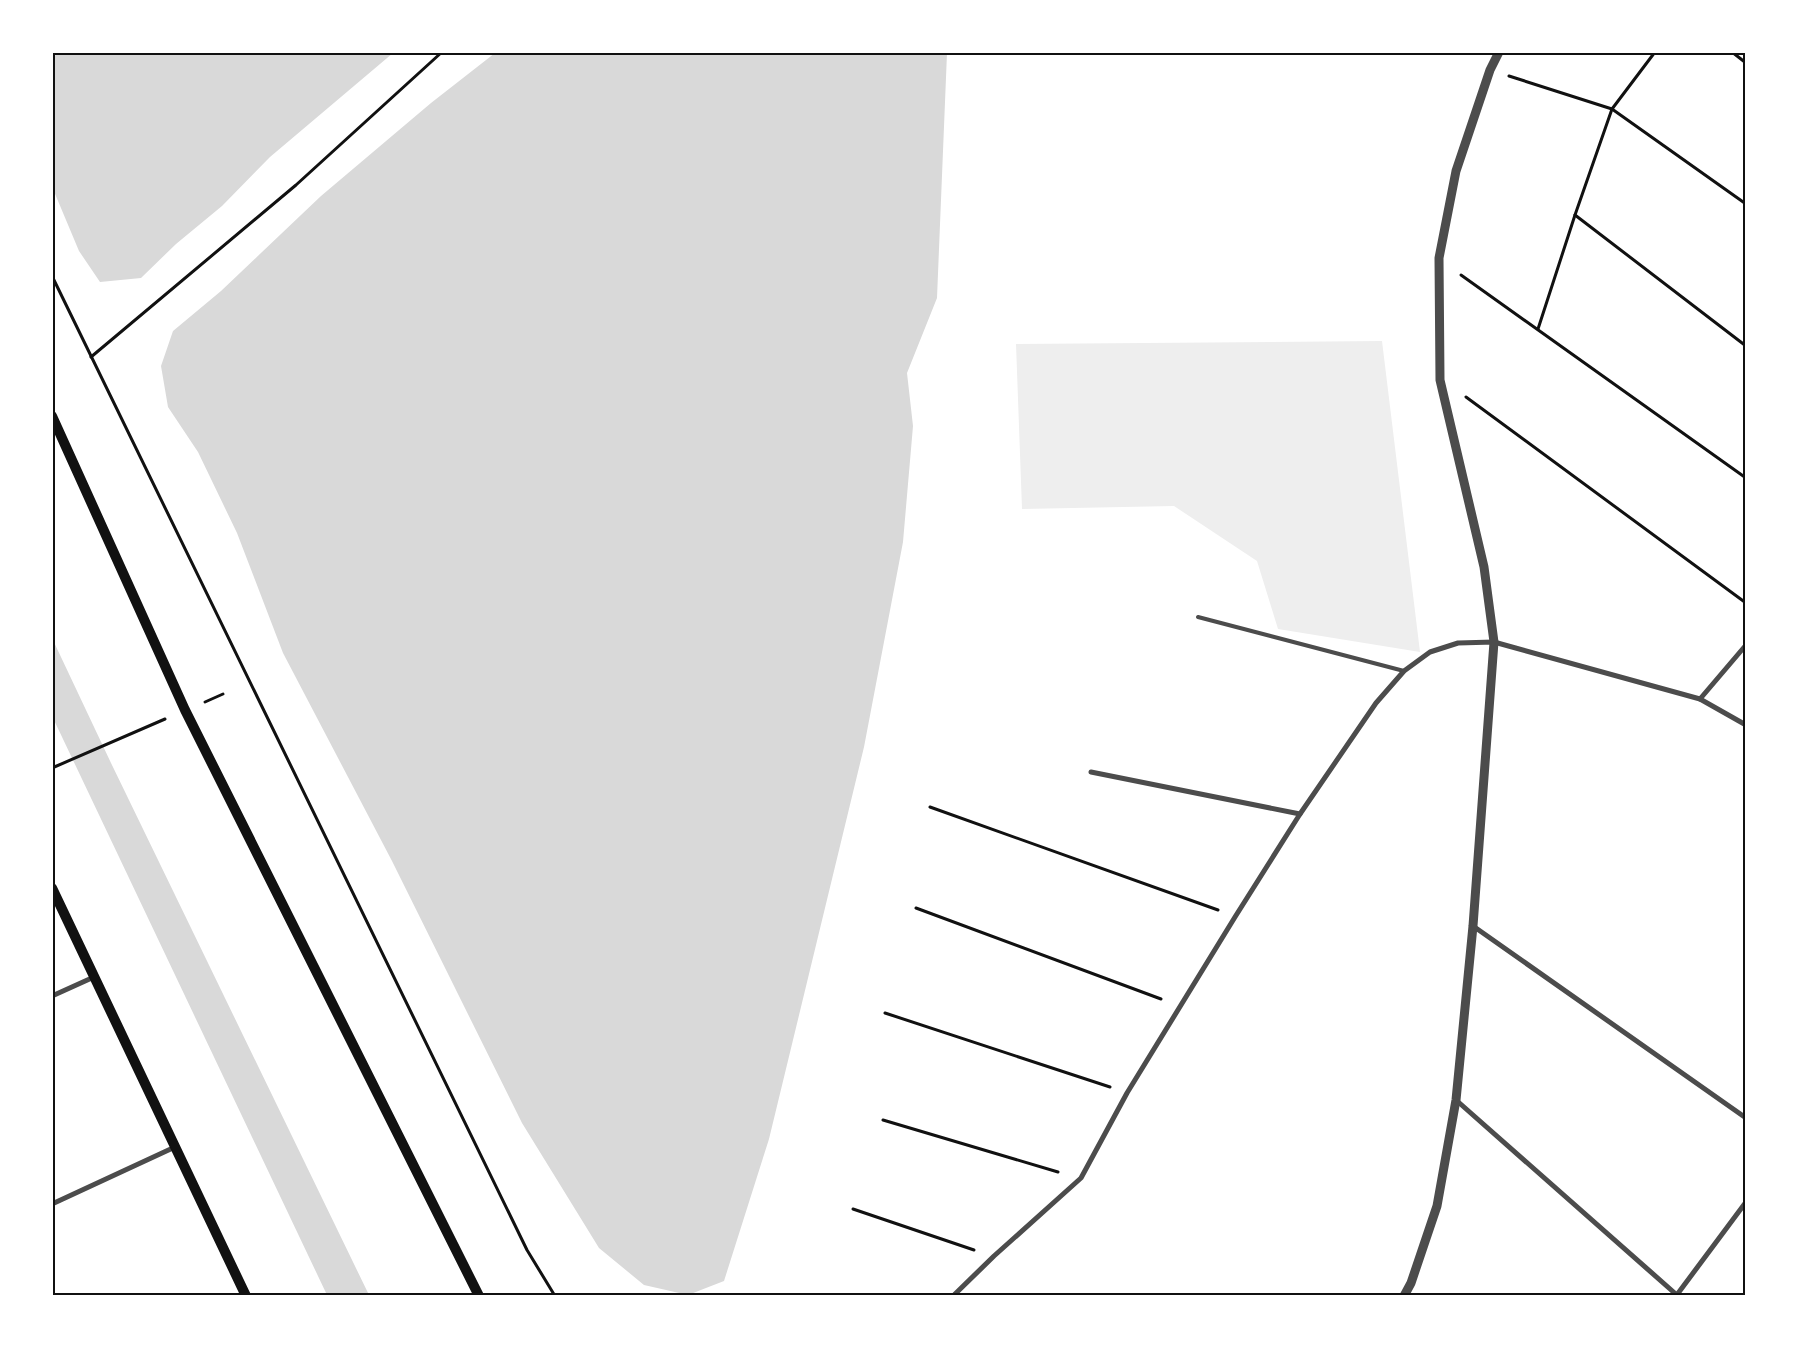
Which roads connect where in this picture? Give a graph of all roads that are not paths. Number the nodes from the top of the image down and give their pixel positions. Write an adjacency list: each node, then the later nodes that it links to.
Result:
1 (1498, 52): 4 (street)
2 (52, 416): 22 (main road)
3 (1198, 617): 6 (lane)
4 (1494, 642): 6 (street); 7 (street); 12 (street)
5 (1746, 645): 7 (street)
6 (1404, 671): 10 (street)
7 (1700, 699): 8 (street)
8 (1746, 725)
9 (1091, 772): 10 (street)
10 (1300, 814): 23 (street)
11 (52, 888): 13 (main road)
12 (1473, 926): 15 (street); 16 (street)
13 (94, 976): 14 (street); 17 (main road)
14 (52, 996)
15 (1456, 1100): 20 (street); 24 (street)
16 (1746, 1118)
17 (176, 1147): 19 (street); 21 (main road)
18 (1746, 1202): 20 (street)
19 (52, 1204)
20 (1677, 1295)
21 (246, 1296)
22 (479, 1296)
23 (953, 1296)
24 (1404, 1296)

